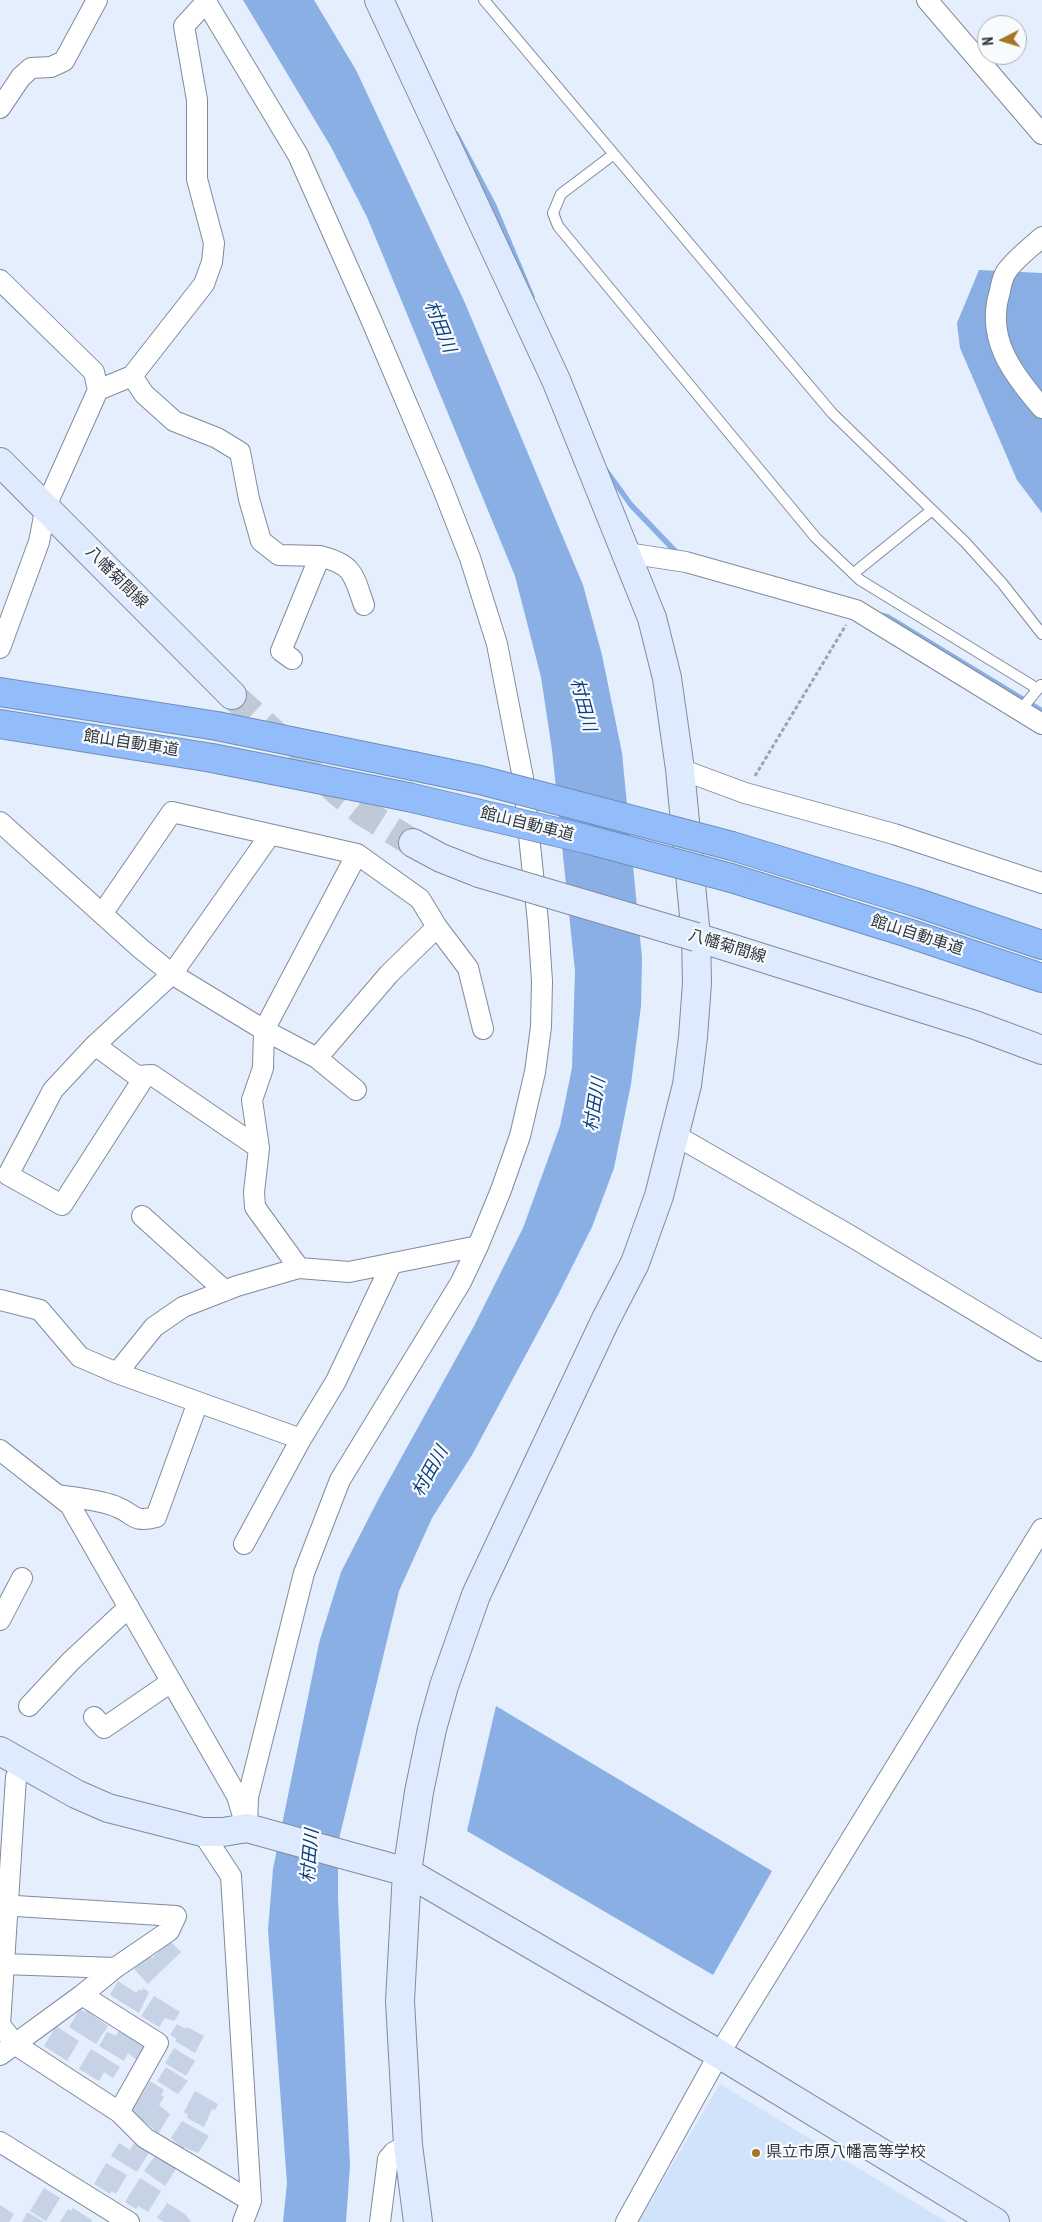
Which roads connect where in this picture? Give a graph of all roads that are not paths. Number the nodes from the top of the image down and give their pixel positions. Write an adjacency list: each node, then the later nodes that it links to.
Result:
1 (98, 0): 6 (street)
2 (379, 0): 17 (street)
3 (484, 0): 8 (lane)
4 (927, 0): 7 (street)
5 (206, 1): 11 (street); 52 (street)
6 (0, 108)
7 (1042, 134)
8 (614, 154): 16 (lane); 19 (lane)
9 (1042, 237): 13 (street)
10 (0, 280): 12 (street)
11 (132, 376): 12 (street); 18 (street)
12 (98, 390): 15 (street)
13 (1042, 408)
14 (0, 462): 15 (street, 八幡菊間線)
15 (46, 506): 22 (street); 26 (street, 八幡菊間線)
16 (932, 510): 19 (lane); 21 (lane)
17 (627, 553): 27 (street); 30 (street)
18 (320, 556): 20 (street); 23 (street)
19 (854, 574): 24 (lane)
20 (364, 605)
21 (1042, 634)
22 (0, 644)
23 (292, 659)
24 (1040, 686): 27 (lane)
25 (0, 692): 39 (highway, 館山自動車道, bridge)
26 (232, 695)
27 (1020, 711): 29 (street)
28 (0, 724): 41 (highway, 館山自動車道, bridge)
29 (1042, 724)
30 (680, 769): 35 (street); 38 (street)
31 (0, 822): 36 (street)
32 (270, 835): 34 (street); 36 (street); 40 (street)
33 (414, 842): 38 (street, 八幡菊間線, bridge)
34 (357, 854): 37 (street); 43 (street)
35 (1042, 883)
36 (102, 914): 40 (street)
37 (437, 927): 42 (street); 46 (street)
38 (696, 937): 45 (street, 八幡菊間線); 49 (street)
39 (1042, 945)
40 (172, 974): 43 (street); 44 (street)
41 (1042, 978)
42 (482, 1029)
43 (264, 1030): 46 (street); 50 (street)
44 (95, 1045): 47 (street); 47 (street)
45 (1042, 1050)
46 (317, 1058): 48 (street)
47 (144, 1076): 50 (street)
48 (356, 1090)
49 (675, 1135): 57 (street); 75 (street)
50 (259, 1148): 54 (street)
51 (142, 1216): 55 (street)
52 (478, 1246): 53 (street); 73 (street)
53 (391, 1265): 54 (street); 60 (street)
54 (299, 1268): 55 (street)
55 (225, 1291): 58 (street)
56 (0, 1300): 58 (street)
57 (1042, 1351)
58 (117, 1373): 59 (street)
59 (198, 1402): 60 (street); 62 (street)
60 (301, 1439): 64 (street)
61 (0, 1450): 62 (street)
62 (59, 1495): 66 (street)
63 (1042, 1529): 81 (street)
64 (244, 1544)
65 (22, 1578): 67 (street)
66 (129, 1607): 68 (street); 69 (street)
67 (0, 1620)
68 (170, 1682): 70 (street); 73 (street)
69 (29, 1706)
70 (94, 1717)
71 (0, 1751): 72 (street)
72 (24, 1764): 74 (street); 76 (street)
73 (247, 1828): 74 (street); 75 (street)
74 (202, 1832): 85 (street)
75 (407, 1872): 81 (street); 84 (street)
76 (4, 1905): 77 (street); 78 (street)
77 (4, 1964): 78 (street); 80 (street)
78 (116, 1968): 79 (street)
79 (82, 1995): 80 (street); 82 (street)
80 (8, 2050): 82 (street)
81 (719, 2054): 90 (street); 91 (street)
82 (119, 2112): 85 (street)
83 (0, 2142): 86 (street)
84 (408, 2145): 88 (street); 89 (street)
85 (252, 2201): 87 (street)
86 (130, 2222)
87 (243, 2222)
88 (380, 2222)
89 (418, 2222)
90 (626, 2222)
91 (995, 2222)

